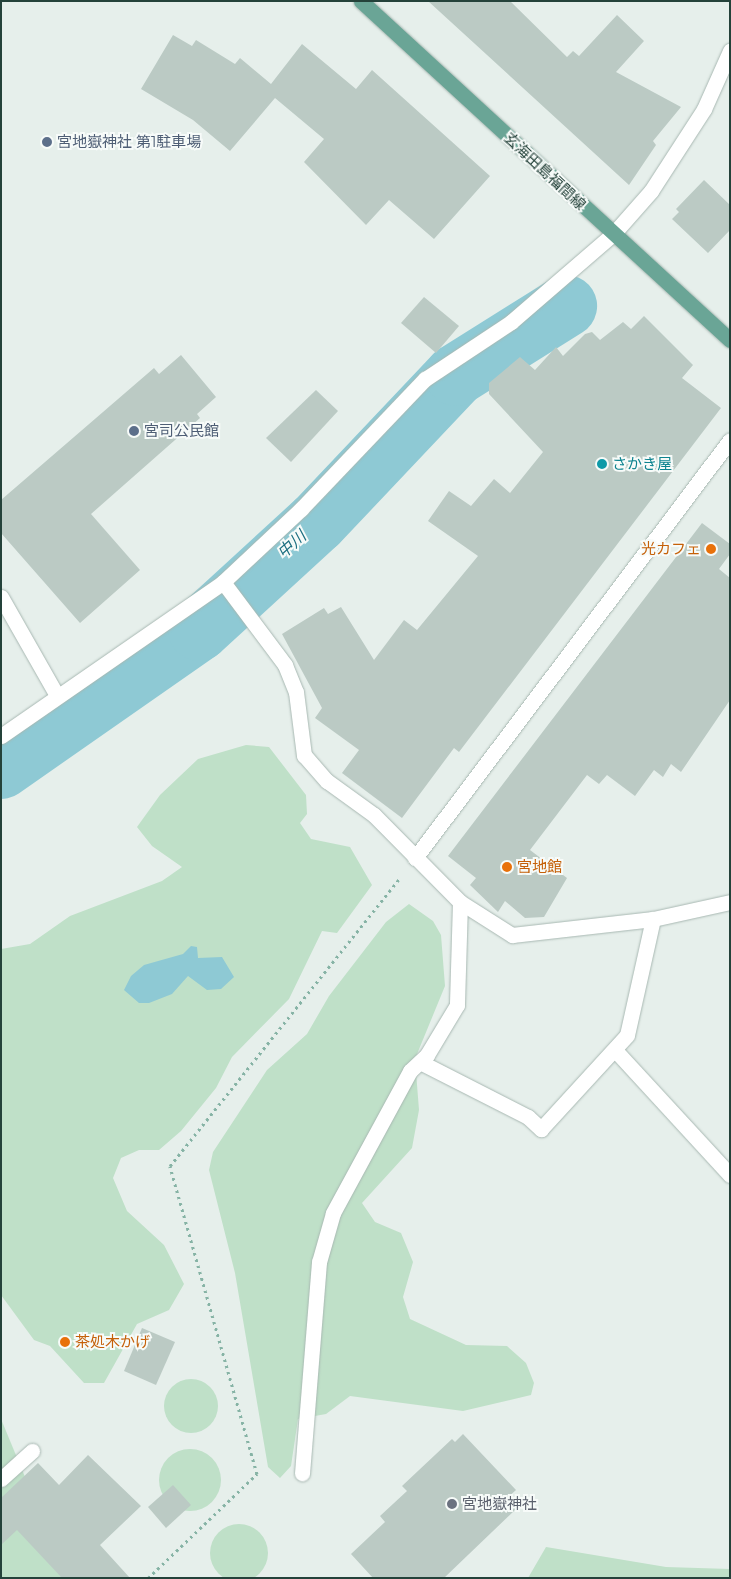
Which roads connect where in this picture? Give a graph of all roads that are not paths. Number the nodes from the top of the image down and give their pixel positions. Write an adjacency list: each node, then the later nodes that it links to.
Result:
1 (361, 1): 3 (main road, 玄海田島福間線)
2 (730, 51): 3 (street)
3 (614, 233): 4 (main road, 玄海田島福間線); 6 (street)
4 (730, 340)
5 (730, 440): 10 (street)
6 (223, 582): 8 (street); 10 (street)
7 (1, 597): 8 (street)
8 (56, 694): 9 (street)
9 (1, 736)
10 (415, 858): 11 (street)
11 (460, 902): 13 (street); 15 (street)
12 (730, 902): 13 (street)
13 (653, 918): 14 (street)
14 (615, 1050): 15 (street); 16 (street)
15 (420, 1062): 18 (street)
16 (730, 1175)
17 (32, 1451): 19 (street)
18 (302, 1473)
19 (1, 1479)

